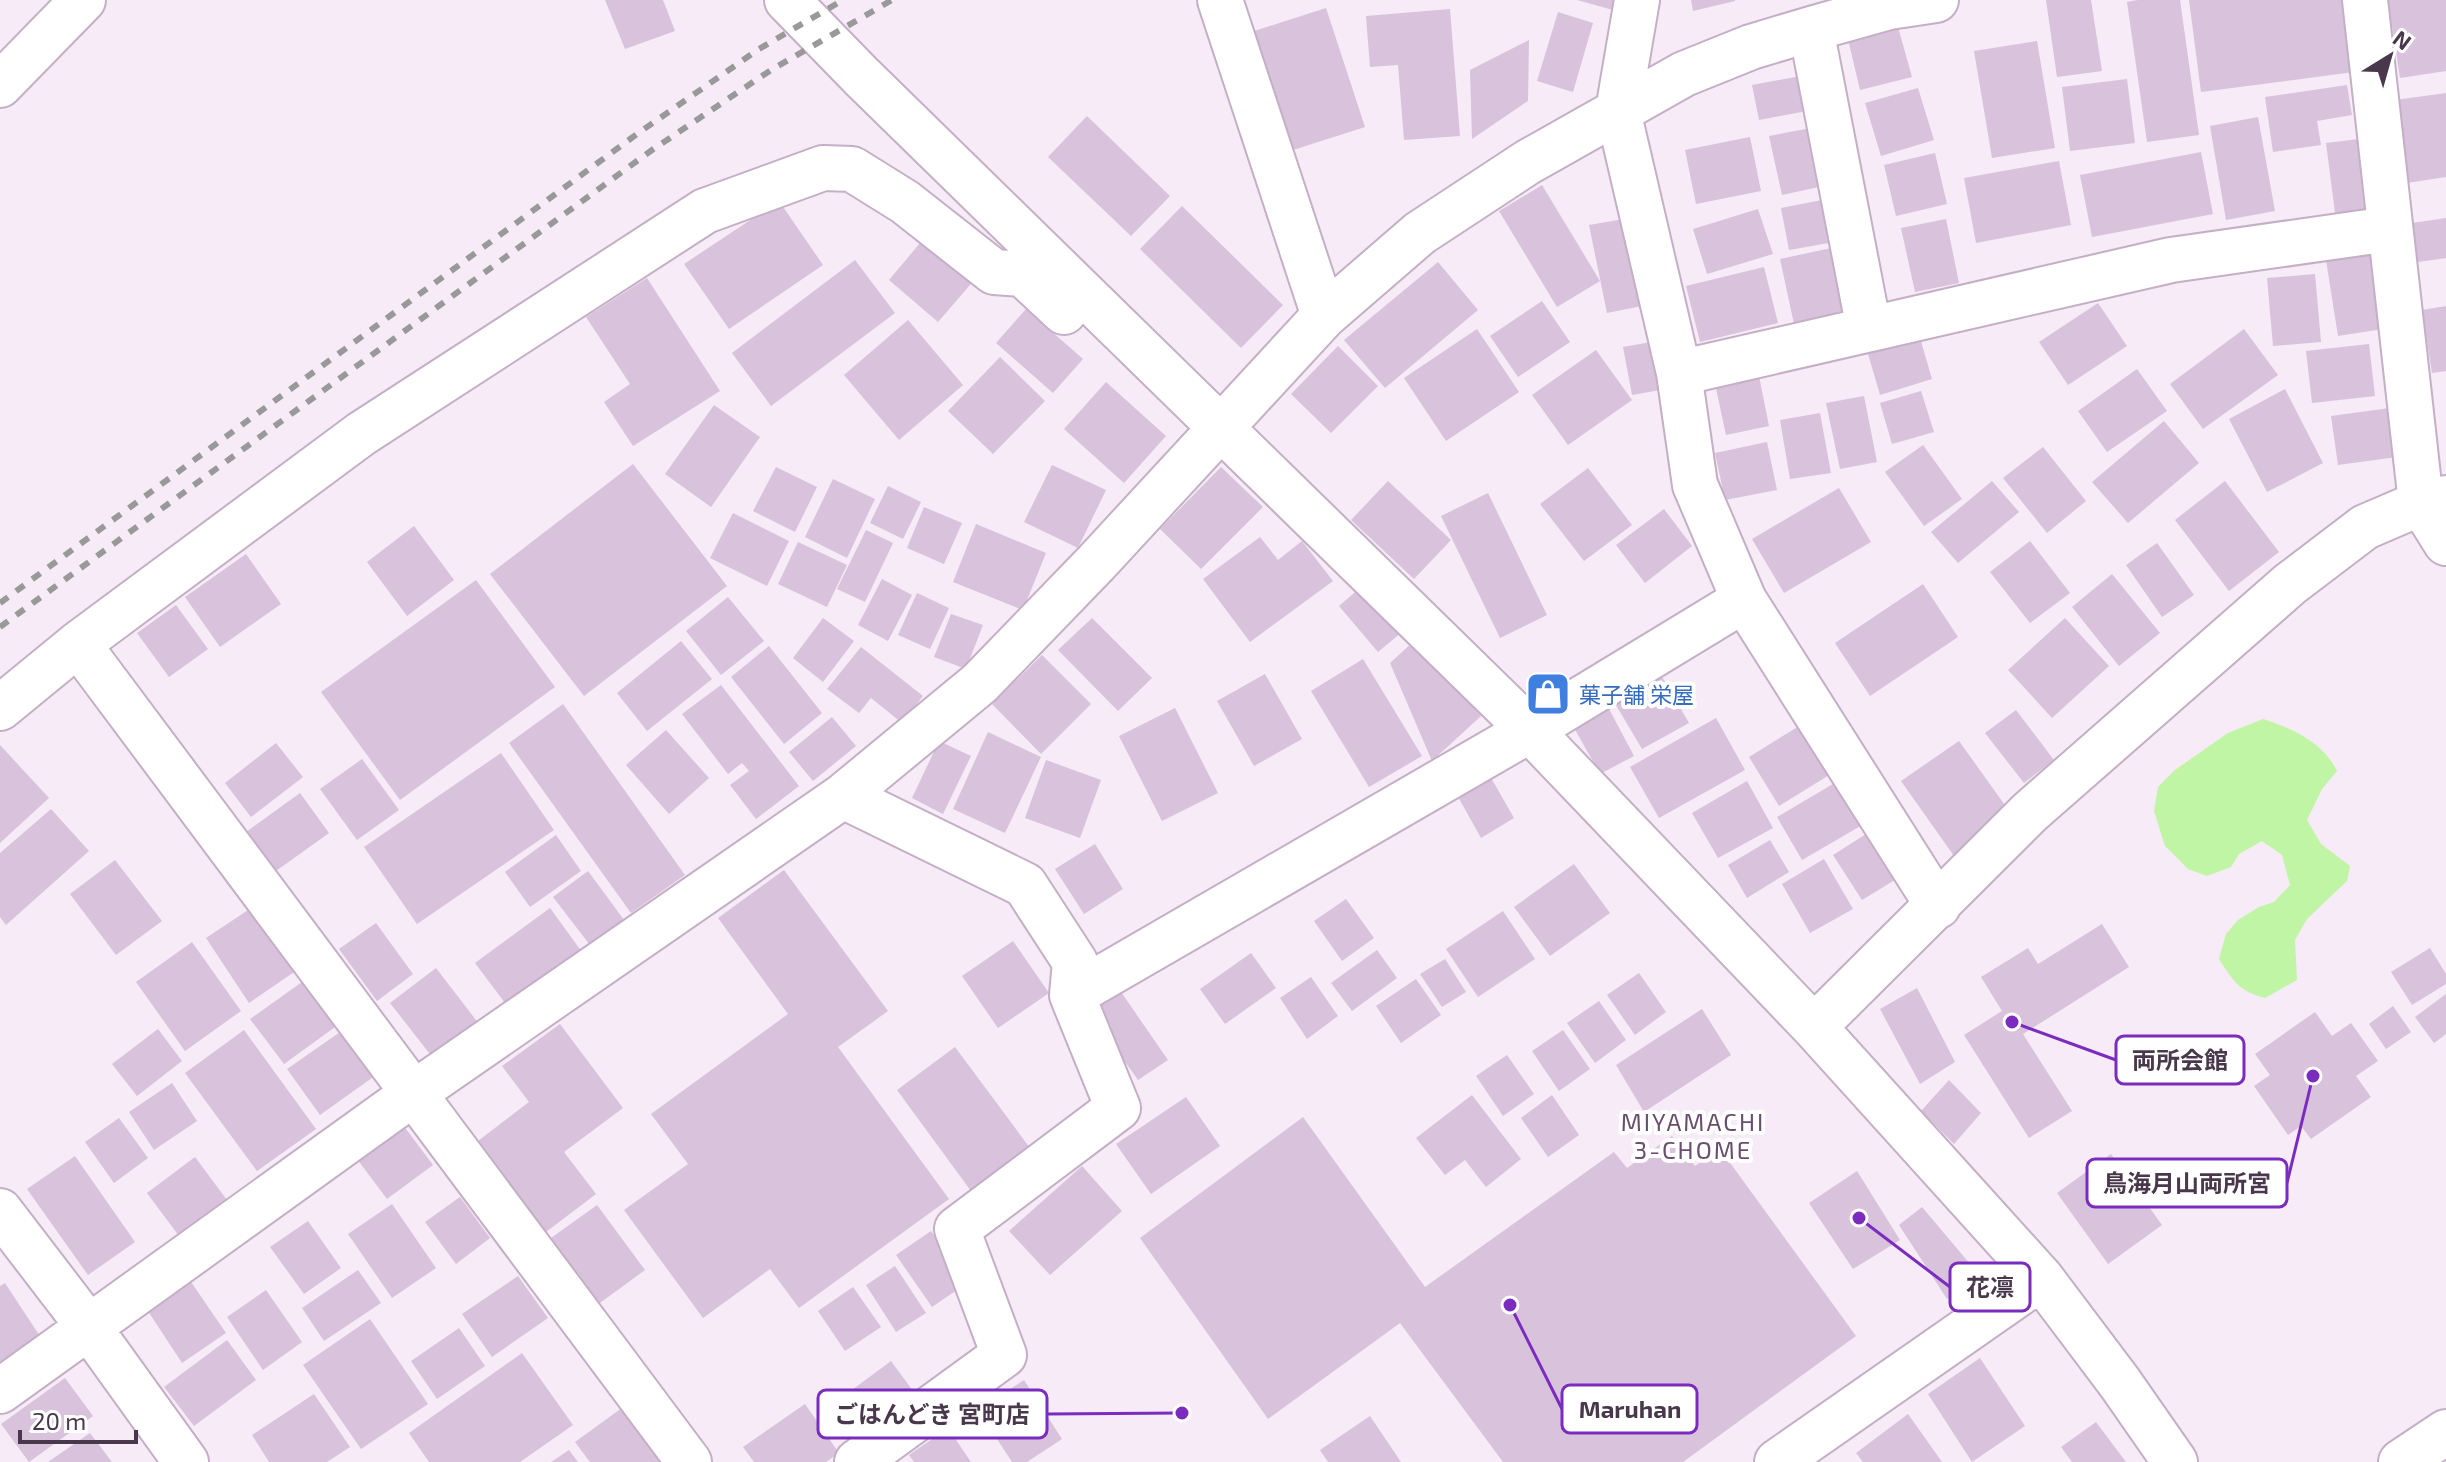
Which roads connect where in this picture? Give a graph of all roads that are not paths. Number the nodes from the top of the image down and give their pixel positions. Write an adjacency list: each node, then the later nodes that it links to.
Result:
1 (83, 0): 9 (street)
2 (787, 0): 15 (street)
3 (1220, 0): 12 (street)
4 (1637, 0): 10 (street)
5 (1936, 0): 7 (street)
6 (2365, 0): 11 (street)
7 (1888, 4): 8 (street)
8 (1811, 29): 10 (street); 13 (street)
9 (0, 85)
10 (1618, 111): 12 (street); 14 (street)
11 (2389, 229): 13 (street); 16 (street)
12 (1324, 316): 15 (street)
13 (1869, 329): 14 (street)
14 (1679, 373): 18 (street)
15 (1213, 437): 19 (street); 21 (street); 22 (street)
16 (2434, 500): 17 (street); 23 (street)
17 (2446, 543)
18 (1744, 600): 21 (street); 23 (street)
19 (78, 644): 20 (street); 26 (street)
20 (0, 708)
21 (1530, 730): 24 (street); 25 (street)
22 (843, 796): 24 (street); 26 (street)
23 (1938, 906): 25 (street)
24 (1072, 995): 34 (street)
25 (1814, 1027): 28 (street)
26 (414, 1093): 29 (street); 33 (street)
27 (0, 1211): 29 (street)
28 (2041, 1278): 35 (street); 36 (street)
29 (88, 1326): 30 (street); 32 (street)
30 (0, 1391)
31 (2446, 1432): 37 (street)
32 (186, 1462)
33 (689, 1462)
34 (857, 1462)
35 (1777, 1462)
36 (2175, 1462)
37 (2401, 1462)

